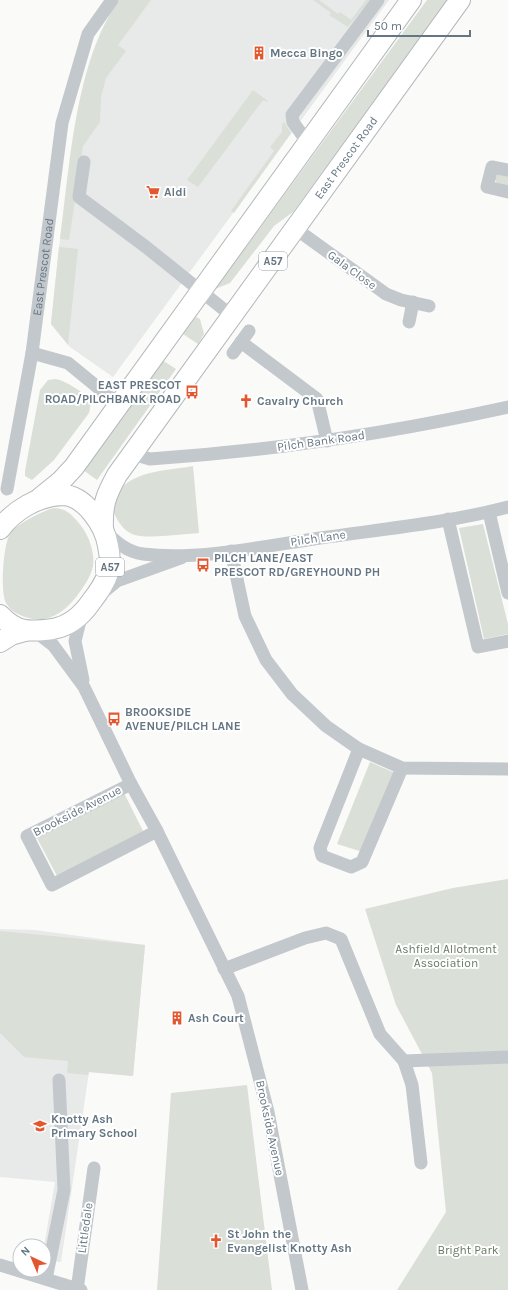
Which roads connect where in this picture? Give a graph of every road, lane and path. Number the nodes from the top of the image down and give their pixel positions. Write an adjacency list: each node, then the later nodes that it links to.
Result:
1 (112, 0): 17 (street, East Prescot Road)
2 (378, 0): 5 (street)
3 (460, 0): 9 (highway, East Prescot Road / A57)
4 (408, 1): 5 (highway, A57)
5 (308, 143): 10 (highway, A57)
6 (84, 162): 10 (street)
7 (508, 170): 8 (street)
8 (508, 192)
9 (296, 229): 11 (street, Gala Close); 13 (highway, East Prescot Road / A57)
10 (201, 293): 13 (street); 19 (highway, A57)
11 (413, 302): 12 (street, Gala Close); 14 (street)
12 (429, 306)
13 (232, 316): 22 (highway, East Prescot Road / A57)
14 (409, 322)
15 (249, 331): 16 (street)
16 (241, 342): 18 (street); 21 (street)
17 (32, 353): 19 (street); 23 (street, East Prescot Road)
18 (233, 353)
19 (118, 404): 24 (highway, A57)
20 (508, 407): 21 (street, Pilch Bank Road)
21 (327, 441): 22 (street, Pilch Bank Road)
22 (134, 452): 30 (highway, East Prescot Road / A57)
23 (7, 489)
24 (32, 503): 26 (street); 29 (highway, A57); 30 (highway, A57)
25 (508, 507): 27 (street, Pilch Lane)
26 (0, 512)
27 (489, 512): 28 (street, Pilch Lane); 33 (street)
28 (448, 519): 31 (street, Pilch Lane); 37 (street)
29 (0, 529)
30 (103, 529): 32 (street, Pilch Lane); 34 (highway, A57)
31 (231, 551): 32 (street, Pilch Lane); 40 (street)
32 (189, 555): 34 (street, Pilch Lane)
33 (508, 593)
34 (87, 606): 36 (highway, A57); 39 (street, Brookside Avenue)
35 (0, 615): 36 (highway)
36 (30, 631): 38 (highway, A57); 39 (street, Brookside Avenue)
37 (508, 641)
38 (0, 642)
39 (84, 687): 43 (street, Brookside Avenue)
40 (359, 750): 41 (street); 41 (street)
41 (402, 768): 42 (street)
42 (508, 769)
43 (131, 784): 44 (street, Brookside Avenue); 44 (street, Brookside Avenue)
44 (157, 831): 45 (street, Brookside Avenue)
45 (224, 969): 47 (street); 54 (street, Brookside Avenue)
46 (508, 1057): 47 (street)
47 (404, 1060): 49 (street)
48 (60, 1080): 52 (street)
49 (421, 1163)
50 (94, 1168): 53 (street, Littledale)
51 (0, 1265): 52 (street)
52 (46, 1279): 53 (street)
53 (78, 1290)
54 (302, 1290)

